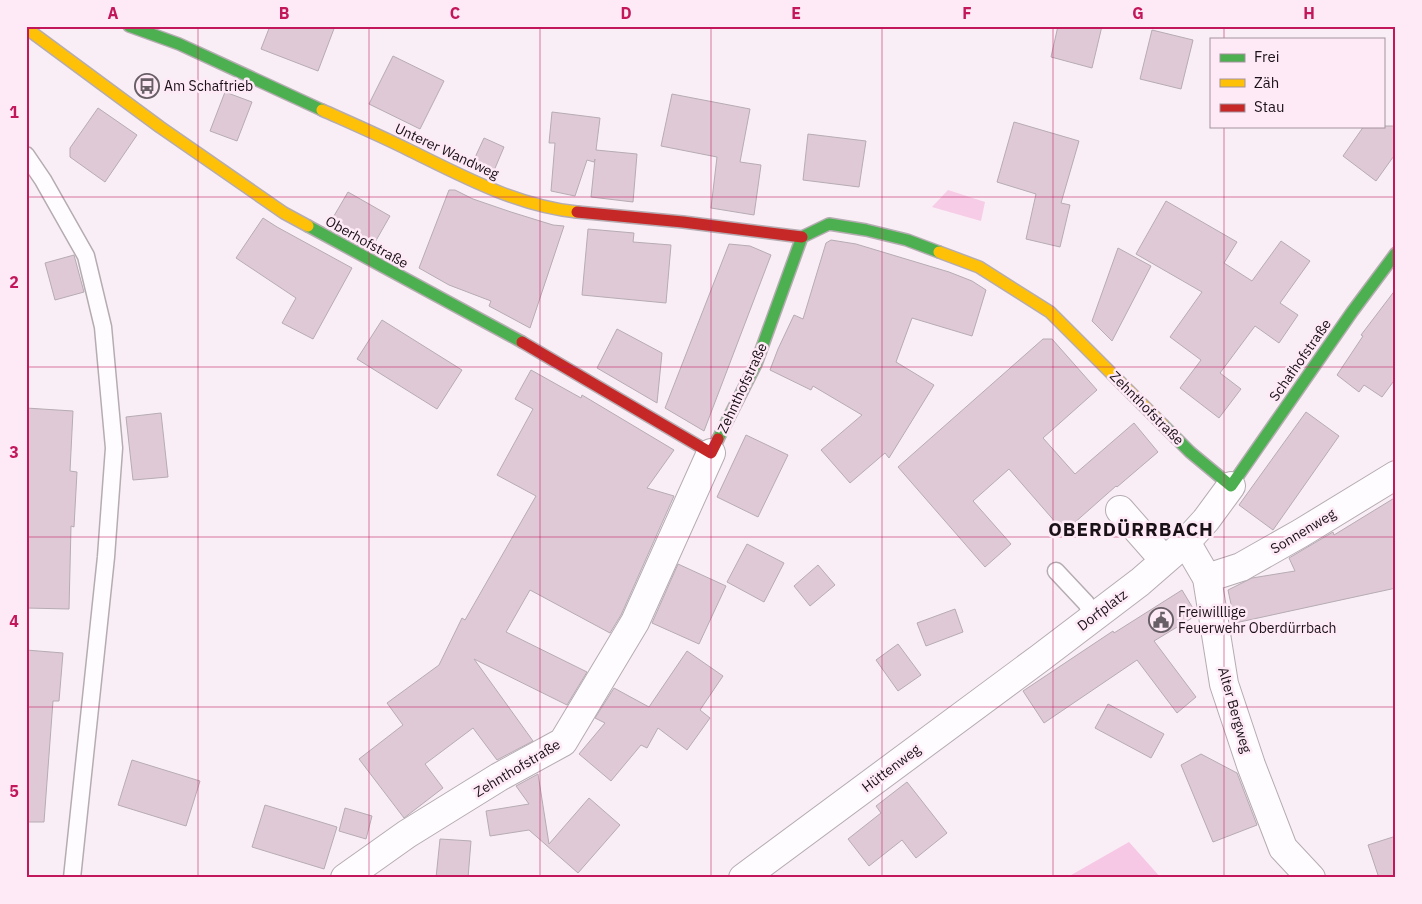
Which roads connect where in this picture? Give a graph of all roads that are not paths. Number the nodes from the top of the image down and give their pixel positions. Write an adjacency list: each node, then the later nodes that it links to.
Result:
1 (129, 26): 4 (street, Unterer Wandweg)
2 (26, 28): 6 (street, Oberhofstraße)
3 (26, 155): 16 (lane)
4 (802, 238): 6 (street, Zehnthofstraße); 8 (street, Zehnthofstraße)
5 (1396, 253): 8 (street, Schafhofstraße)
6 (711, 452): 17 (street, Zehnthofstraße)
7 (1396, 475): 13 (street, Sonnenweg)
8 (1231, 486): 10 (street)
9 (1120, 510): 11 (street)
10 (1186, 542): 11 (street, Dorfplatz); 13 (street, Alter Bergweg)
11 (1164, 560): 14 (street, Dorfplatz)
12 (1056, 571): 14 (lane)
13 (1207, 578): 19 (street, Alter Bergweg)
14 (1094, 617): 15 (street, Dorfplatz)
15 (1040, 658): 18 (street, Hüttenweg)
16 (72, 878)
17 (345, 878)
18 (743, 878)
19 (1311, 878)

